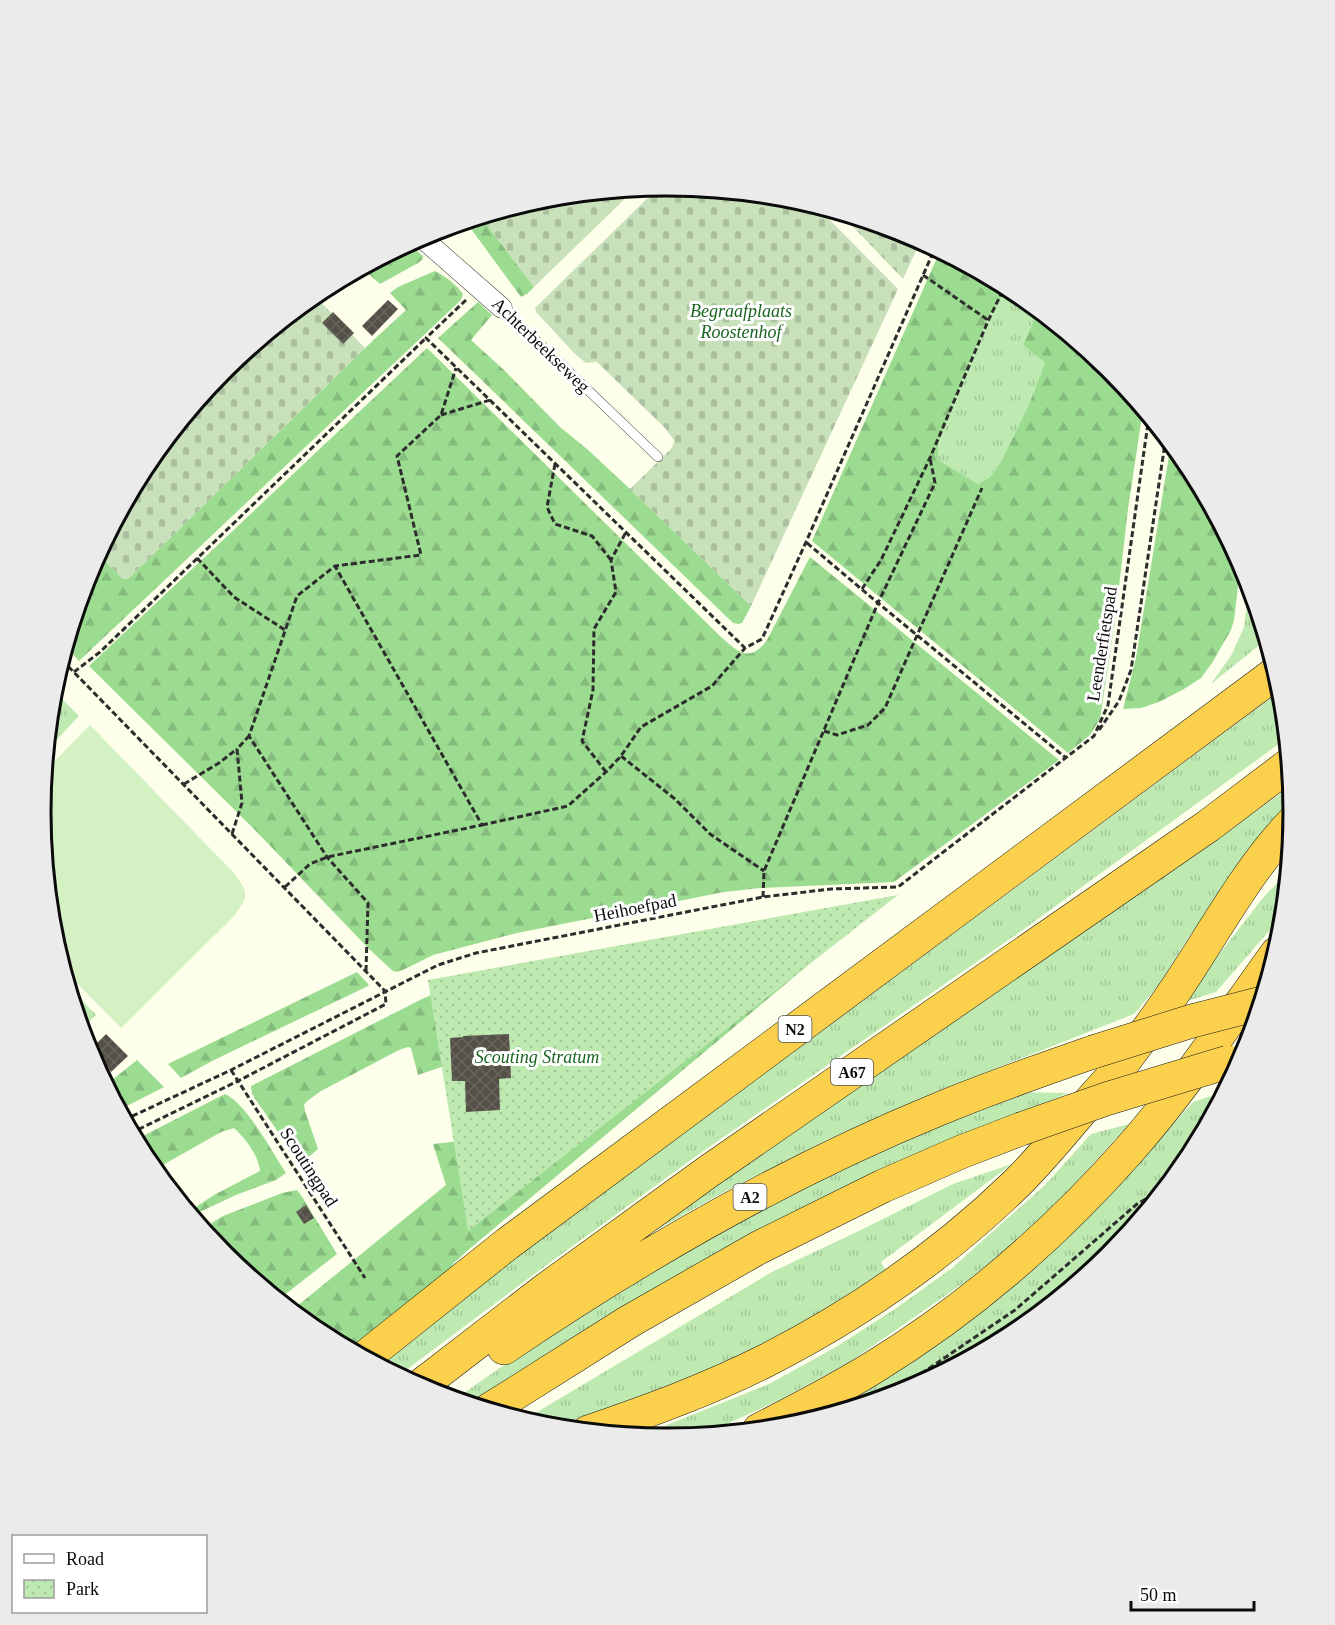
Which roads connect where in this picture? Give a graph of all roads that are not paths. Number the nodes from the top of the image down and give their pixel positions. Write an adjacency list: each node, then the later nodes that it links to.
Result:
1 (429, 244): 2 (street, Achterbeekseweg)
2 (502, 308): 3 (lane, Achterbeekseweg)
3 (658, 457)
4 (1269, 678): 10 (highway, N2)
5 (1283, 769): 11 (highway, A67)
6 (1283, 834): 15 (highway)
7 (1263, 972): 14 (highway)
8 (1253, 1005): 12 (highway, A2, bridge)
9 (1231, 1062): 13 (highway, bridge)
10 (371, 1352)
11 (428, 1380)
12 (445, 1387)
13 (497, 1405)
14 (783, 1418)
15 (605, 1426)

